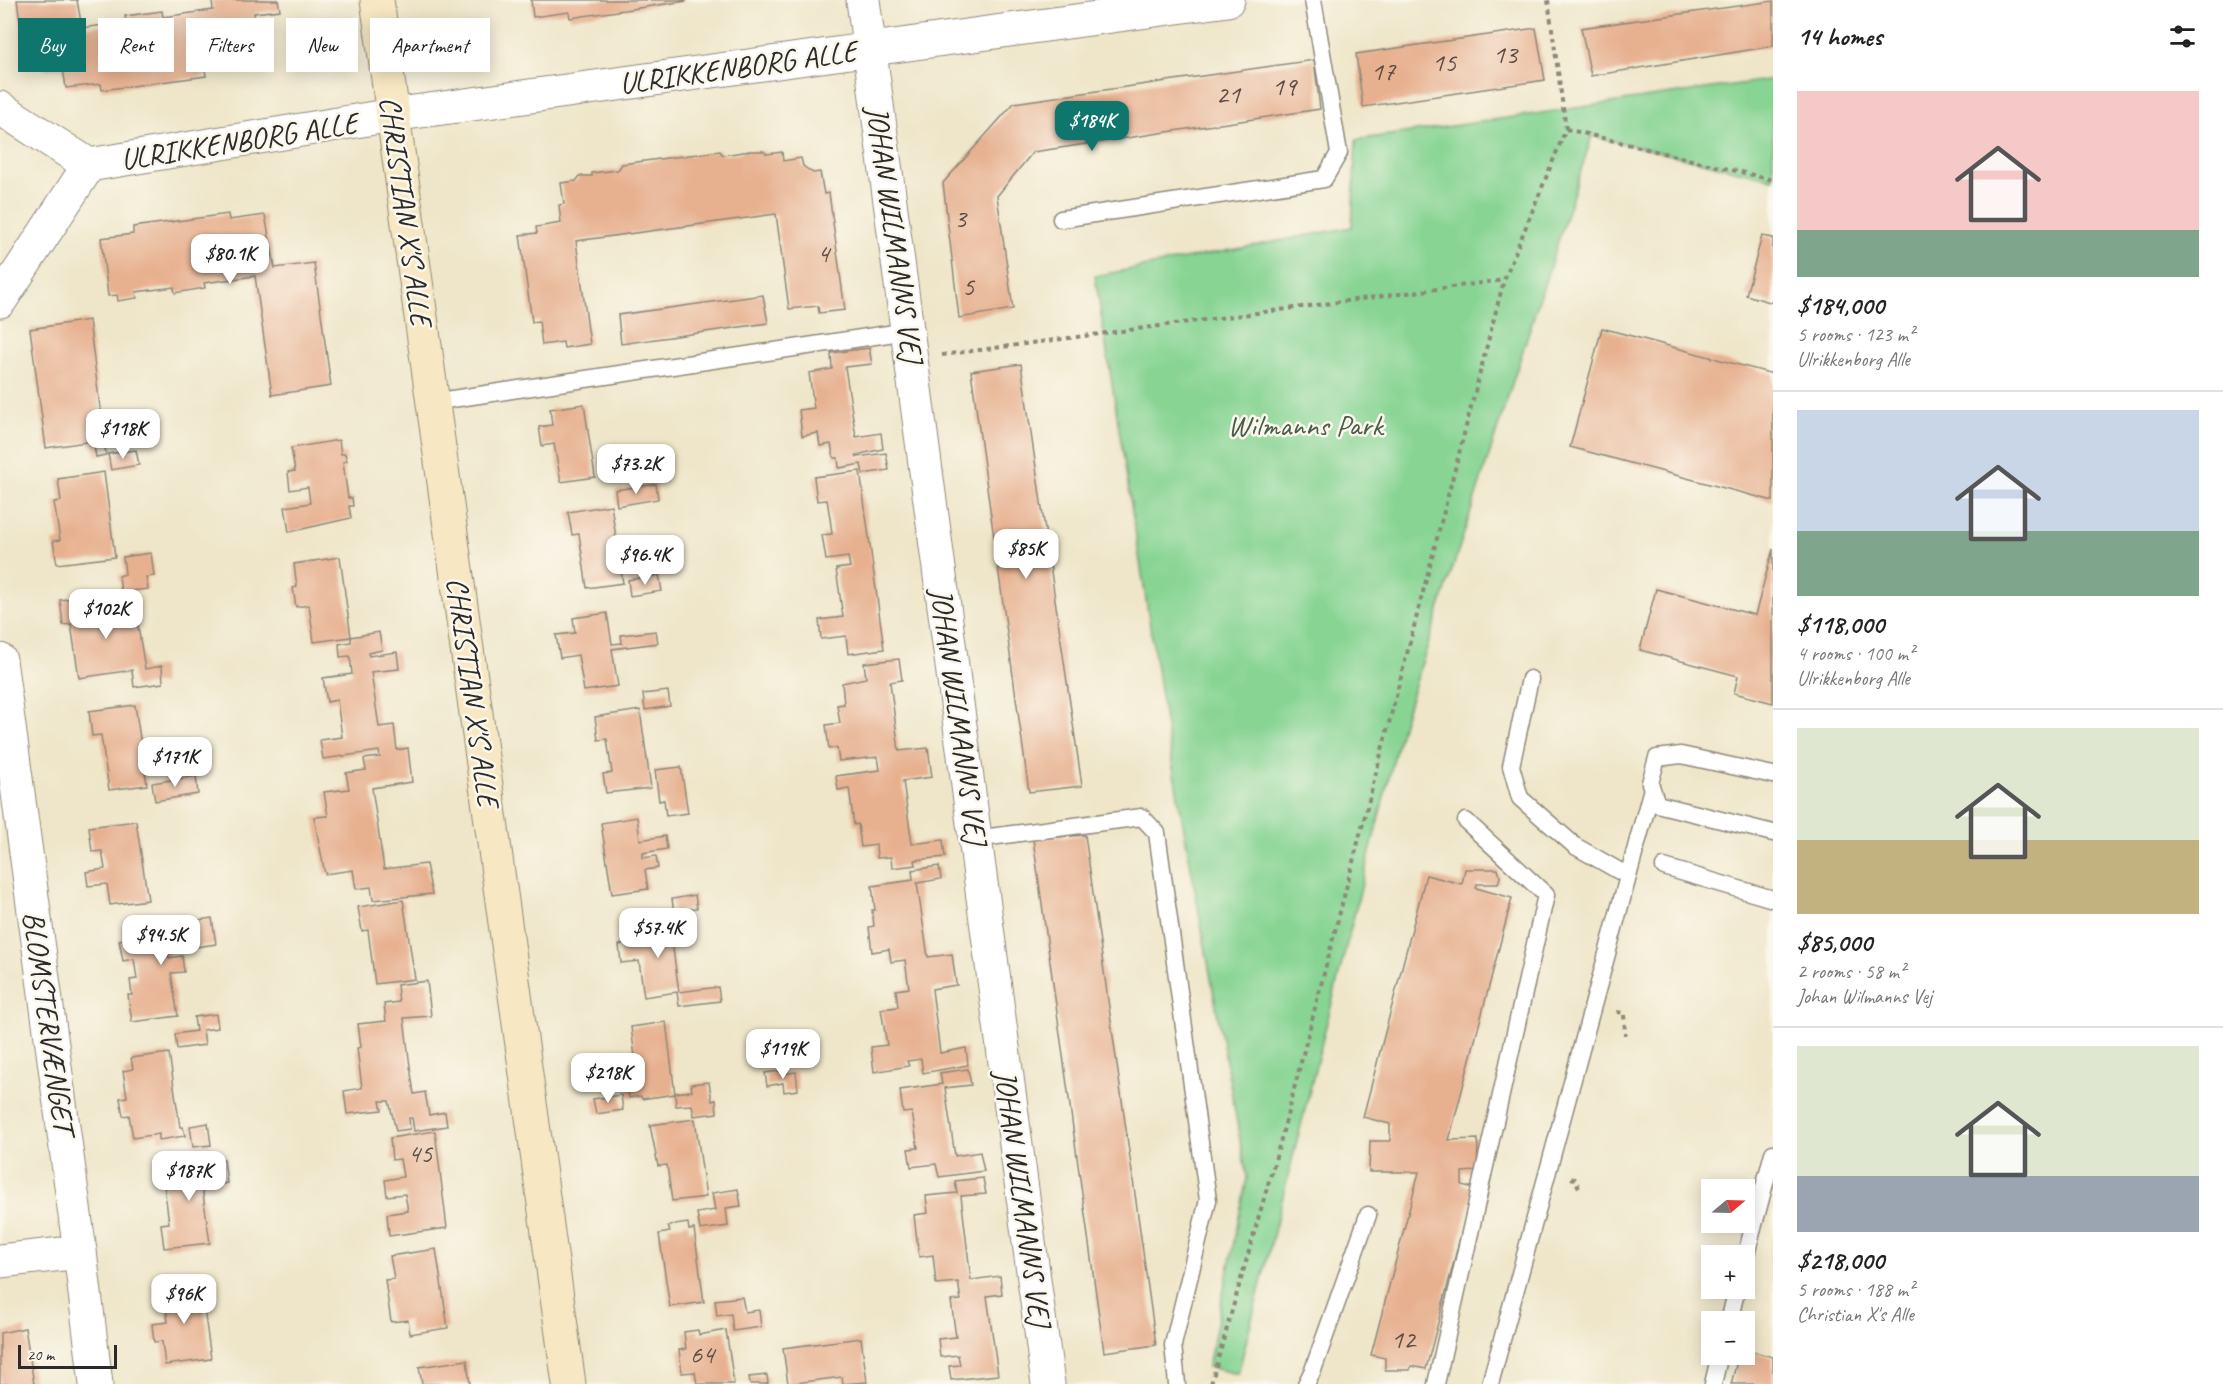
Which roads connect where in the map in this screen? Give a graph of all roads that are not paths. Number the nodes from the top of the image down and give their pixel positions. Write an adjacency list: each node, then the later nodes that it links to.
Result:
1 (376, 0): 7 (street, CHRISTIAN X'S ALLE)
2 (863, 0): 5 (street, JOHAN WILMANNS VEJ)
3 (1228, 0): 5 (street, ULRIKKENBORG ALLE)
4 (1313, 0): 9 (lane)
5 (870, 48): 7 (street, ULRIKKENBORG ALLE); 11 (street, JOHAN WILMANNS VEJ)
6 (0, 108): 8 (street)
7 (392, 115): 8 (street, ULRIKKENBORG ALLE); 12 (street, CHRISTIAN X'S ALLE)
8 (89, 165): 10 (street, ULRIKKENBORG ALLE)
9 (1060, 219)
10 (0, 301)
11 (910, 345): 12 (lane); 19 (street, JOHAN WILMANNS VEJ)
12 (432, 402): 30 (street, CHRISTIAN X'S ALLE)
13 (0, 660): 26 (street, BLOMSTERVÆNGET)
14 (1530, 679): 21 (lane)
15 (1773, 775): 16 (lane)
16 (1651, 792): 18 (lane); 21 (lane)
17 (1466, 821): 34 (lane)
18 (1773, 833)
19 (975, 839): 31 (street, JOHAN WILMANNS VEJ); 32 (lane)
20 (1664, 867): 22 (lane)
21 (1628, 876): 35 (lane)
22 (1773, 899)
23 (1773, 1153): 25 (lane)
24 (1368, 1215): 33 (lane)
25 (1749, 1245)
26 (80, 1252): 27 (street); 29 (street, BLOMSTERVÆNGET)
27 (0, 1261)
28 (1717, 1365): 36 (lane)
29 (96, 1384)
30 (570, 1384)
31 (1048, 1384)
32 (1177, 1384)
33 (1306, 1384)
34 (1436, 1384)
35 (1490, 1384)
36 (1713, 1384)

